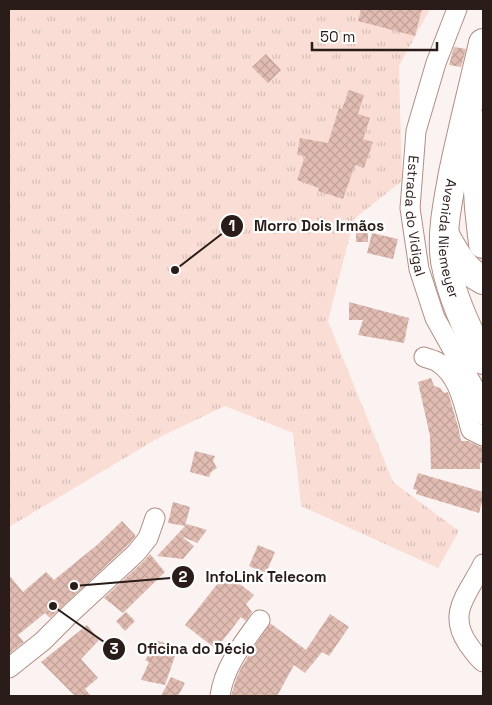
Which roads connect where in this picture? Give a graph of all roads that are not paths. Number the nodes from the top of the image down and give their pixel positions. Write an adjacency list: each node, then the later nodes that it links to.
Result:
1 (457, 9): 11 (street, Estrada do Vidigal)
2 (483, 43): 3 (main road, Avenida Niemeyer)
3 (473, 84): 4 (main road, Avenida Niemeyer); 5 (main road, Avenida Niemeyer)
4 (444, 233): 6 (main road); 8 (main road, Avenida Niemeyer)
5 (483, 244)
6 (483, 280)
7 (483, 290): 8 (main road)
8 (466, 325): 10 (main road, Avenida Niemeyer)
9 (424, 357): 12 (street)
10 (483, 360)
11 (483, 415)
12 (483, 436)
13 (155, 518): 17 (street)
14 (483, 564): 16 (street)
15 (260, 620): 18 (street)
16 (483, 662)
17 (9, 668)
18 (220, 696)

